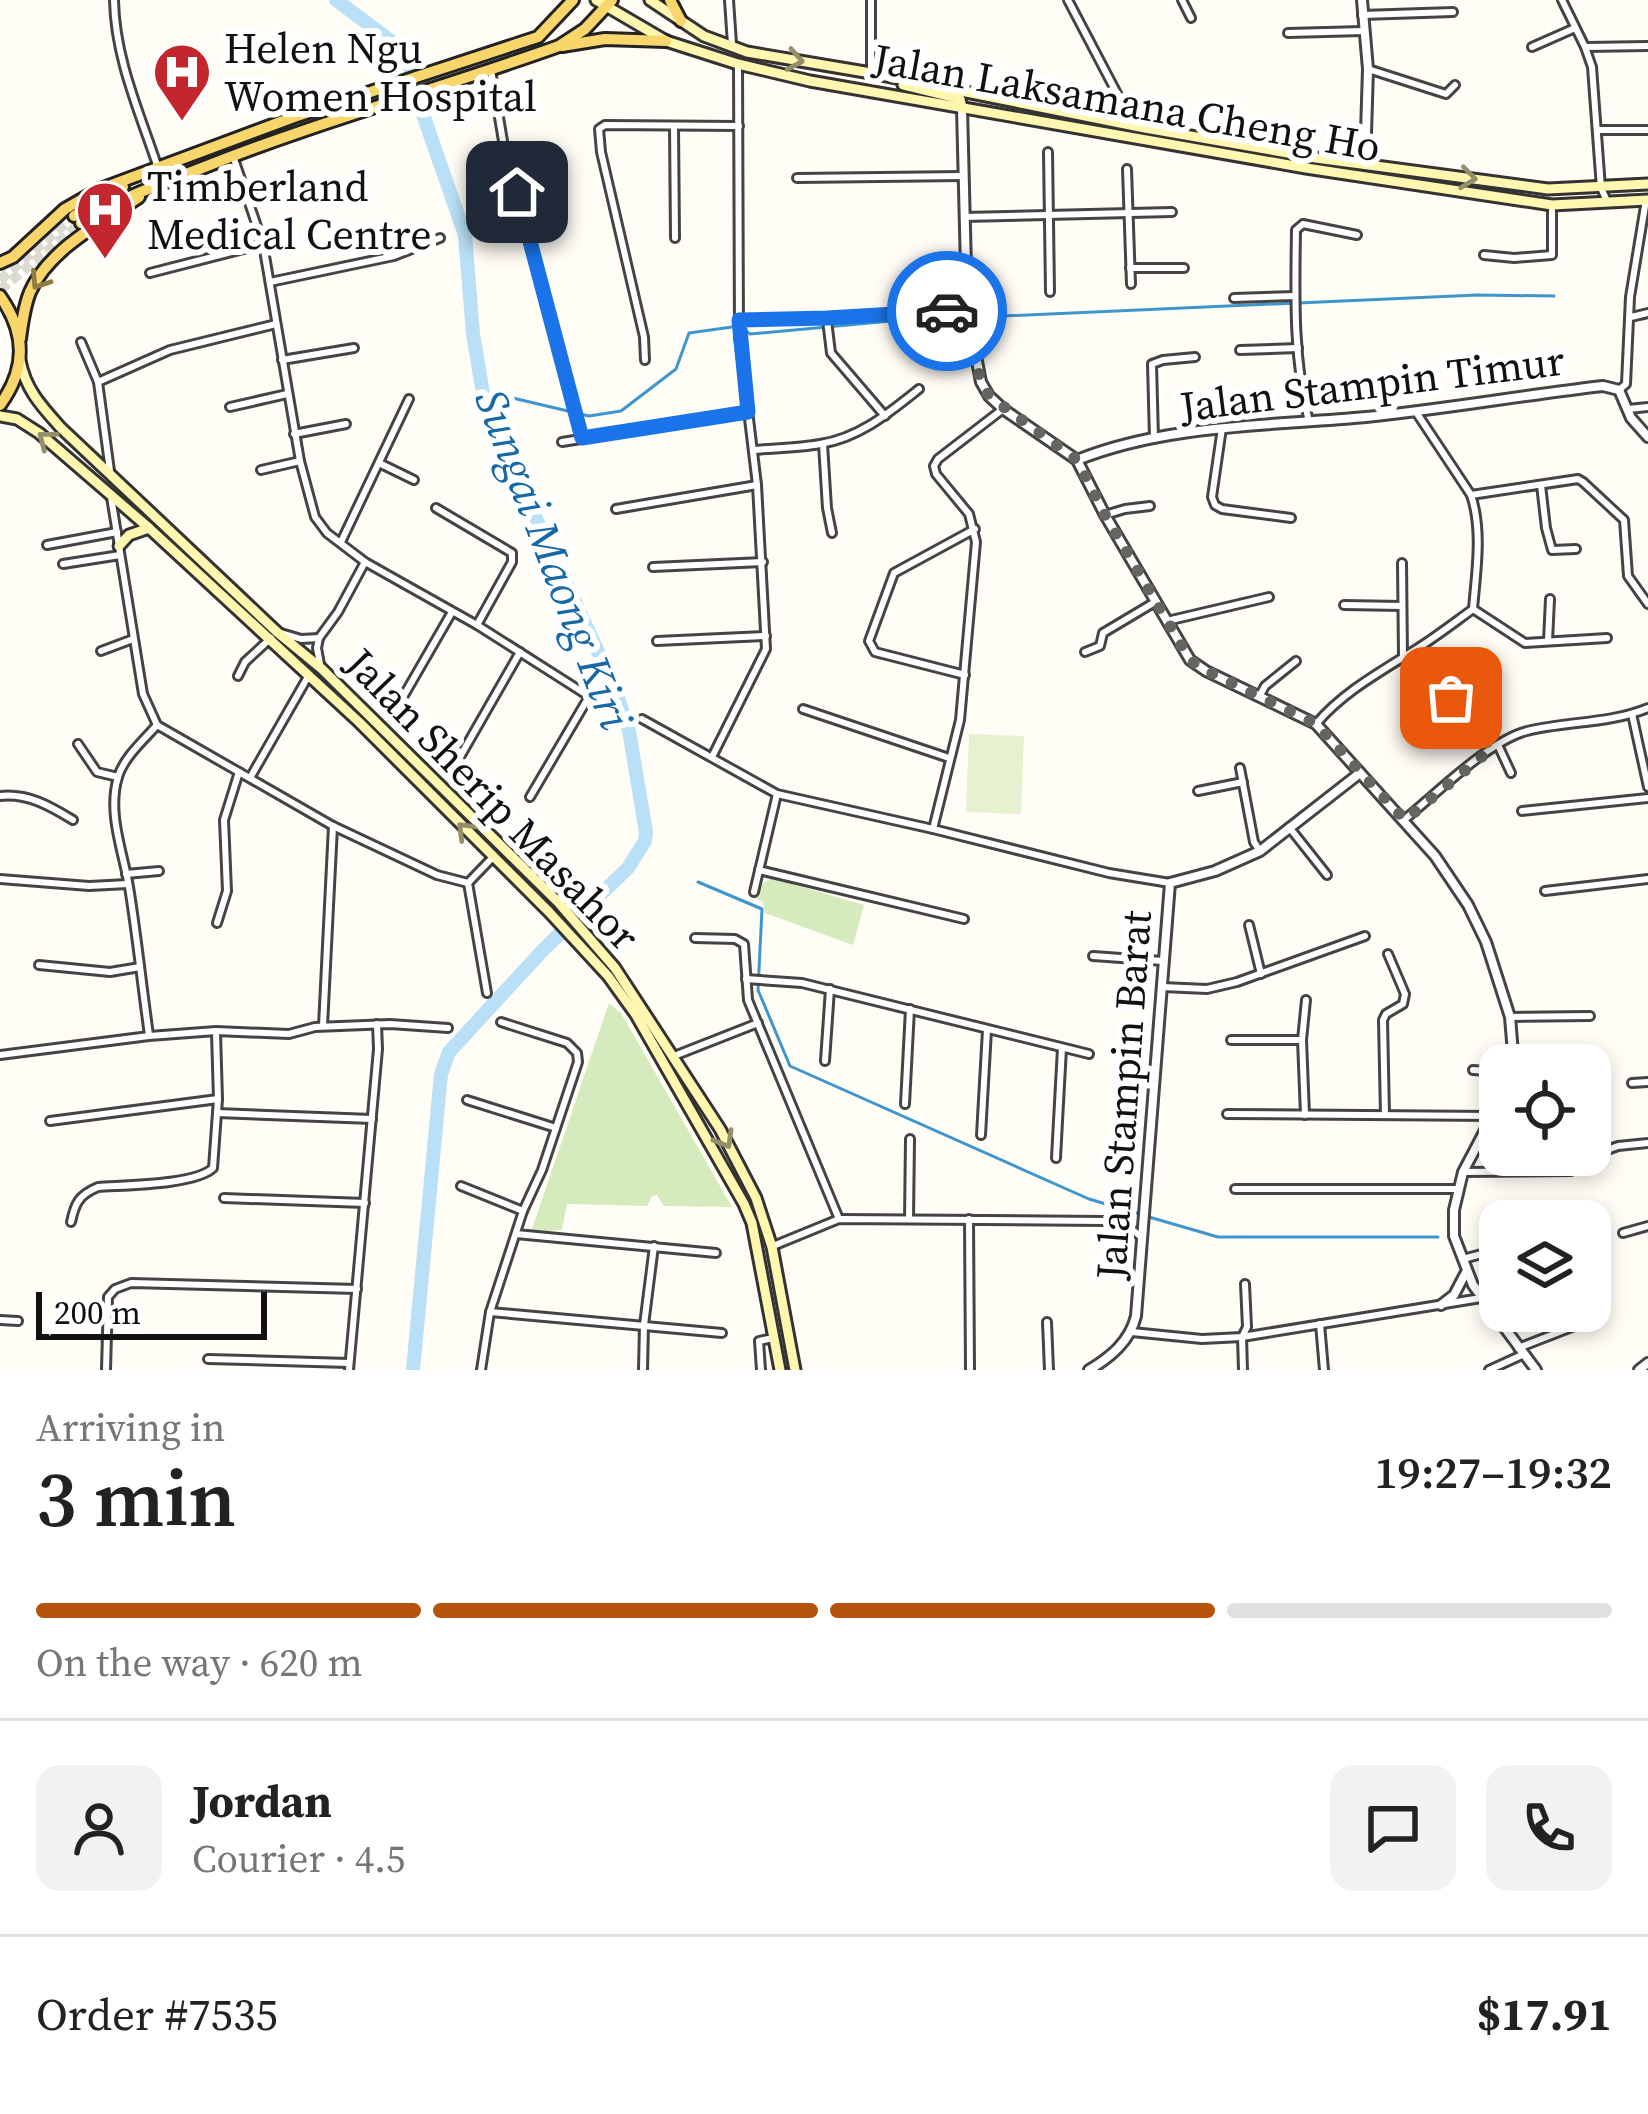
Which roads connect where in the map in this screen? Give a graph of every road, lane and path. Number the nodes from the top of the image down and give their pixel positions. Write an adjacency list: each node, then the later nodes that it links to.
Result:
1 (114, 0): 44 (street)
2 (558, 0): 17 (main road)
3 (573, 0): 17 (main road)
4 (650, 0): 16 (main road, Jalan Laksamana Cheng Ho)
5 (670, 0): 16 (main road)
6 (729, 0): 24 (street)
7 (871, 0): 30 (street)
8 (1068, 0): 33 (street)
9 (1182, 0): 15 (street)
10 (1361, 0): 14 (street)
11 (1562, 0): 18 (street)
12 (606, 2): 21 (main road, Jalan Laksamana Cheng Ho); 22 (main road)
13 (1453, 12): 14 (street)
14 (1362, 15): 19 (street)
15 (1191, 18)
16 (681, 21): 24 (main road, Jalan Laksamana Cheng Ho)
17 (552, 25): 44 (main road)
18 (1575, 28): 25 (street); 26 (street)
19 (1363, 32): 20 (street); 28 (street)
20 (1288, 33)
21 (666, 40): 22 (main road); 27 (main road, Jalan Laksamana Cheng Ho)
22 (559, 46): 29 (main road)
23 (1648, 46): 26 (street)
24 (732, 47): 30 (main road, Jalan Laksamana Cheng Ho, one-way to 30)
25 (1532, 47)
26 (1586, 47): 39 (street)
27 (738, 64): 34 (main road, Jalan Laksamana Cheng Ho); 37 (street)
28 (1368, 69): 32 (street); 43 (street)
29 (491, 70): 42 (main road); 108 (street)
30 (872, 73): 31 (main road, Jalan Laksamana Cheng Ho)
31 (888, 76): 34 (main road); 35 (main road, Jalan Laksamana Cheng Ho)
32 (1455, 85)
33 (1114, 92): 35 (street); 38 (street)
34 (962, 108): 46 (street); 53 (main road, Jalan Laksamana Cheng Ho)
35 (1095, 118): 38 (main road, Jalan Laksamana Cheng Ho)
36 (674, 126): 37 (street); 61 (street); 88 (street)
37 (739, 126): 78 (street)
38 (1134, 126): 43 (main road, Jalan Laksamana Cheng Ho)
39 (1598, 130): 40 (street); 50 (street)
40 (1648, 130)
41 (1048, 152): 56 (street)
42 (233, 156): 49 (main road); 62 (street)
43 (1366, 165): 50 (main road, Jalan Laksamana Cheng Ho, one-way to 50)
44 (158, 168): 49 (main road); 64 (main road)
45 (1127, 169): 55 (street)
46 (963, 176): 47 (street); 57 (street)
47 (797, 178)
48 (1648, 184): 50 (main road, Jalan Laksamana Cheng Ho)
49 (151, 188): 80 (main road, one-way to 80)
50 (1601, 188): 52 (street)
51 (1647, 200): 52 (main road, Jalan Laksamana Cheng Ho); 58 (street)
52 (1606, 202): 53 (main road, Jalan Laksamana Cheng Ho)
53 (1552, 205): 63 (street)
54 (1172, 212): 55 (street)
55 (1128, 214): 56 (street); 65 (street)
56 (1049, 215): 57 (street); 70 (street)
57 (964, 217): 74 (street)
58 (1645, 230): 76 (street)
59 (1357, 235): 73 (street)
60 (440, 238): 68 (street)
61 (675, 238)
62 (263, 244): 67 (street); 68 (street)
63 (1484, 255)
64 (0, 263)
65 (1130, 268): 66 (street); 69 (street)
66 (1184, 268)
67 (150, 273)
68 (270, 282): 79 (street)
69 (1131, 284)
70 (1050, 292)
71 (0, 296): 80 (main road)
72 (1234, 298): 73 (street)
73 (1296, 302): 83 (street)
74 (967, 312): 77 (street); 97 (street)
75 (1648, 313): 76 (street)
76 (1631, 316): 91 (street)
77 (827, 321): 78 (street); 102 (street)
78 (739, 322): 99 (street)
79 (276, 324): 87 (street); 89 (street)
80 (20, 339): 85 (main road)
81 (81, 342): 89 (street)
82 (354, 348): 87 (street)
83 (1298, 349): 84 (street); 103 (street)
84 (1240, 350)
85 (20, 356): 94 (main road); 113 (main road, Jalan Sherip Masahor)
86 (1195, 357): 109 (street)
87 (282, 360): 92 (street)
88 (645, 360)
89 (98, 382): 112 (street)
90 (920, 389): 102 (street)
91 (1618, 390): 98 (street, Jalan Stampin Timur); 100 (street, Jalan Stampin Timur)
92 (287, 394): 96 (street); 106 (street)
93 (410, 400): 117 (street)
94 (0, 405)
95 (1648, 406): 98 (street)
96 (230, 407)
97 (1003, 409): 115 (street); 131 (street)
98 (1628, 409): 107 (street, Jalan Stampin Timur)
99 (748, 412): 108 (street); 114 (street)
100 (1416, 412): 103 (street, Jalan Stampin Timur); 124 (street)
101 (0, 416): 123 (main road, Jalan Sherip Masahor, one-way to 101)
102 (885, 416): 111 (street)
103 (1309, 422): 105 (street, Jalan Stampin Timur)
104 (346, 424): 106 (street)
105 (1222, 428): 109 (street, Jalan Stampin Timur); 129 (street)
106 (294, 434): 116 (street)
107 (1648, 437)
108 (582, 438): 110 (street)
109 (1154, 439): 115 (street, Jalan Stampin Timur)
110 (562, 442)
111 (823, 444): 114 (street); 133 (street)
112 (109, 448): 113 (street); 119 (street)
113 (82, 449): 119 (main road, Jalan Sherip Masahor)
114 (752, 450): 121 (street)
115 (1077, 460): 128 (street)
116 (300, 461): 118 (street); 135 (street)
117 (379, 463): 120 (street); 135 (street)
118 (261, 470)
119 (112, 477): 153 (main road, Jalan Sherip Masahor)
120 (414, 480)
121 (757, 485): 127 (street); 139 (street)
122 (1541, 485): 124 (street); 136 (street); 146 (street)
123 (111, 494): 130 (main road, Jalan Sherip Masahor); 132 (street)
124 (1471, 495): 149 (street)
125 (1150, 506): 128 (street)
126 (436, 508): 152 (street)
127 (616, 509)
128 (1105, 515): 145 (street)
129 (1291, 518)
130 (149, 528): 137 (main road); 153 (main road, Jalan Sherip Masahor)
131 (975, 530): 167 (street); 167 (street)
132 (117, 532): 134 (street); 137 (street)
133 (832, 533)
134 (47, 544)
135 (340, 544): 138 (street)
136 (1576, 549)
137 (119, 550): 141 (street); 157 (street)
138 (365, 562): 150 (street); 155 (street)
139 (763, 562): 142 (street); 154 (street)
140 (1402, 563): 148 (street)
141 (63, 564)
142 (653, 567)
143 (1269, 597): 151 (street)
144 (1550, 599): 159 (street)
145 (1155, 602): 151 (street); 162 (street)
146 (1648, 604)
147 (1344, 605): 148 (street)
148 (1402, 606): 163 (street)
149 (1474, 609): 159 (street); 163 (street)
150 (452, 612): 152 (street); 169 (street)
151 (1167, 622): 170 (street)
152 (477, 625): 161 (street)
153 (274, 635): 155 (street); 165 (main road, Jalan Sherip Masahor); 166 (main road, Jalan Sherip Masahor); 168 (street)
154 (766, 636): 158 (street); 181 (street)
155 (319, 638): 165 (street)
156 (1607, 638): 159 (street)
157 (133, 639): 160 (street); 177 (street)
158 (657, 641)
159 (1548, 641)
160 (101, 651)
161 (520, 652): 180 (street); 194 (street)
162 (1085, 652)
163 (1403, 657): 176 (street)
164 (1296, 662): 170 (street)
165 (322, 669): 247 (main road, Jalan Sherip Masahor)
166 (309, 675): 188 (street); 203 (main road, Jalan Sherip Masahor, one-way to 166)
167 (965, 675): 182 (street)
168 (238, 676)
169 (403, 697)
170 (1259, 697): 176 (street)
171 (1451, 698): 179 (street)
172 (1648, 708): 174 (street)
173 (803, 709): 182 (street)
174 (1632, 715): 179 (street); 190 (street)
175 (642, 719): 181 (street)
176 (1316, 724): 185 (street)
177 (157, 725): 184 (street); 187 (street)
178 (78, 744): 187 (street)
179 (1495, 747): 186 (street); 198 (street)
180 (460, 755)
181 (712, 758): 192 (street)
182 (949, 758): 201 (street)
183 (1240, 768): 189 (street)
184 (239, 772): 188 (street); 215 (street)
185 (1360, 773): 198 (street); 200 (street, Jalan Stampin Barat)
186 (1510, 773)
187 (118, 777): 208 (street)
188 (250, 778): 199 (street)
189 (1243, 782): 191 (street); 202 (street)
190 (1648, 787)
191 (1198, 791)
192 (777, 794): 201 (street); 204 (street)
193 (0, 796): 197 (street)
194 (530, 797)
195 (1648, 798): 196 (street)
196 (1522, 811)
197 (73, 820)
198 (1405, 820): 232 (street)
199 (333, 826): 210 (street); 236 (street)
200 (1289, 827): 202 (street, Jalan Stampin Barat); 206 (street)
201 (933, 829): 211 (street)
202 (1260, 850): 211 (street, Jalan Stampin Barat)
203 (493, 857): 210 (street); 308 (main road, Jalan Sherip Masahor)
204 (759, 870): 213 (street); 214 (street)
205 (159, 871): 208 (street)
206 (1327, 875)
207 (0, 879): 208 (street)
208 (127, 879): 223 (street)
209 (1648, 879): 212 (street)
210 (468, 883): 228 (street)
211 (1170, 883): 221 (street, Jalan Stampin Barat)
212 (1545, 891)
213 (754, 892)
214 (964, 920)
215 (217, 923)
216 (1249, 925): 224 (street)
217 (1365, 936): 224 (street)
218 (695, 938): 225 (street)
219 (1388, 954): 259 (street)
220 (1093, 956): 221 (street)
221 (1163, 961): 226 (street, Jalan Stampin Barat)
222 (39, 965): 223 (street)
223 (140, 967): 240 (street)
224 (1261, 974): 226 (street)
225 (748, 979): 227 (street); 234 (street)
226 (1161, 987): 285 (street, Jalan Stampin Barat)
227 (830, 989): 230 (street); 248 (street)
228 (487, 993)
229 (1306, 1000): 242 (street)
230 (910, 1009): 238 (street); 255 (street)
231 (1590, 1016): 232 (street)
232 (1510, 1017): 243 (street)
233 (501, 1022): 263 (street)
234 (758, 1023): 247 (street); 278 (street)
235 (377, 1024): 236 (street); 237 (street); 261 (street)
236 (323, 1026): 239 (street)
237 (448, 1028)
238 (986, 1030): 244 (street); 264 (street)
239 (215, 1031): 240 (street); 253 (street)
240 (149, 1036): 246 (street)
241 (1231, 1040): 242 (street)
242 (1302, 1040): 258 (street)
243 (1512, 1044)
244 (1062, 1048): 245 (street); 269 (street)
245 (1088, 1054)
246 (0, 1055)
247 (674, 1056): 287 (main road, Jalan Sherip Masahor, one-way to 287)
248 (825, 1061)
249 (1473, 1070): 250 (street)
250 (1479, 1070)
251 (1648, 1082): 252 (street)
252 (1632, 1083)
253 (218, 1099): 256 (street); 262 (street)
254 (467, 1100): 263 (street)
255 (905, 1103)
256 (217, 1113): 261 (street); 281 (street)
257 (1227, 1114): 258 (street)
258 (1305, 1115): 259 (street)
259 (1385, 1115): 260 (street)
260 (1479, 1116)
261 (372, 1119): 276 (street)
262 (50, 1121)
263 (556, 1127): 277 (street)
264 (981, 1136)
265 (910, 1138): 279 (street)
266 (1479, 1141): 270 (street)
267 (1648, 1143): 268 (street)
268 (1611, 1149)
269 (1057, 1158)
270 (1463, 1172): 271 (street); 274 (street)
271 (1479, 1172)
272 (461, 1186): 277 (street)
273 (1234, 1189): 274 (street)
274 (1458, 1189): 290 (street)
275 (224, 1198): 276 (street)
276 (364, 1203): 293 (street)
277 (523, 1210): 284 (street)
278 (839, 1219): 279 (street); 287 (street)
279 (909, 1219): 280 (street)
280 (969, 1219): 285 (street); 319 (street)
281 (71, 1222)
282 (1648, 1226): 283 (street)
283 (1623, 1233)
284 (516, 1234): 286 (street); 297 (street)
285 (1142, 1238): 303 (street, Jalan Stampin Barat)
286 (654, 1246): 288 (street); 302 (street)
287 (772, 1246): 318 (main road, Jalan Sherip Masahor)
288 (716, 1253)
289 (1479, 1255): 290 (street)
290 (1461, 1259): 291 (street)
291 (1466, 1271): 294 (street); 296 (street)
292 (1245, 1284): 307 (street)
293 (357, 1289): 312 (street); 313 (street)
294 (1479, 1294)
295 (1479, 1298): 296 (street)
296 (1441, 1305): 301 (street)
297 (490, 1312): 302 (street); 314 (street)
298 (0, 1320): 299 (street)
299 (18, 1321)
300 (1047, 1322): 320 (street)
301 (1320, 1324): 307 (street); 323 (street)
302 (644, 1325): 306 (street); 315 (street)
303 (1132, 1332): 307 (street); 321 (street, Jalan Stampin Barat)
304 (1506, 1332): 309 (street)
305 (1563, 1332): 309 (street)
306 (722, 1334)
307 (1242, 1337): 322 (street)
308 (773, 1338): 316 (street); 317 (main road, Jalan Sherip Masahor)
309 (1520, 1351): 324 (street); 325 (street)
310 (208, 1359): 312 (street)
311 (1648, 1363): 326 (street)
312 (349, 1366)
313 (106, 1370)
314 (481, 1370)
315 (643, 1370)
316 (761, 1370)
317 (780, 1370)
318 (795, 1370)
319 (970, 1370)
320 (1048, 1370)
321 (1089, 1370)
322 (1243, 1370)
323 (1324, 1370)
324 (1489, 1370)
325 (1536, 1370)
326 (1639, 1370)

